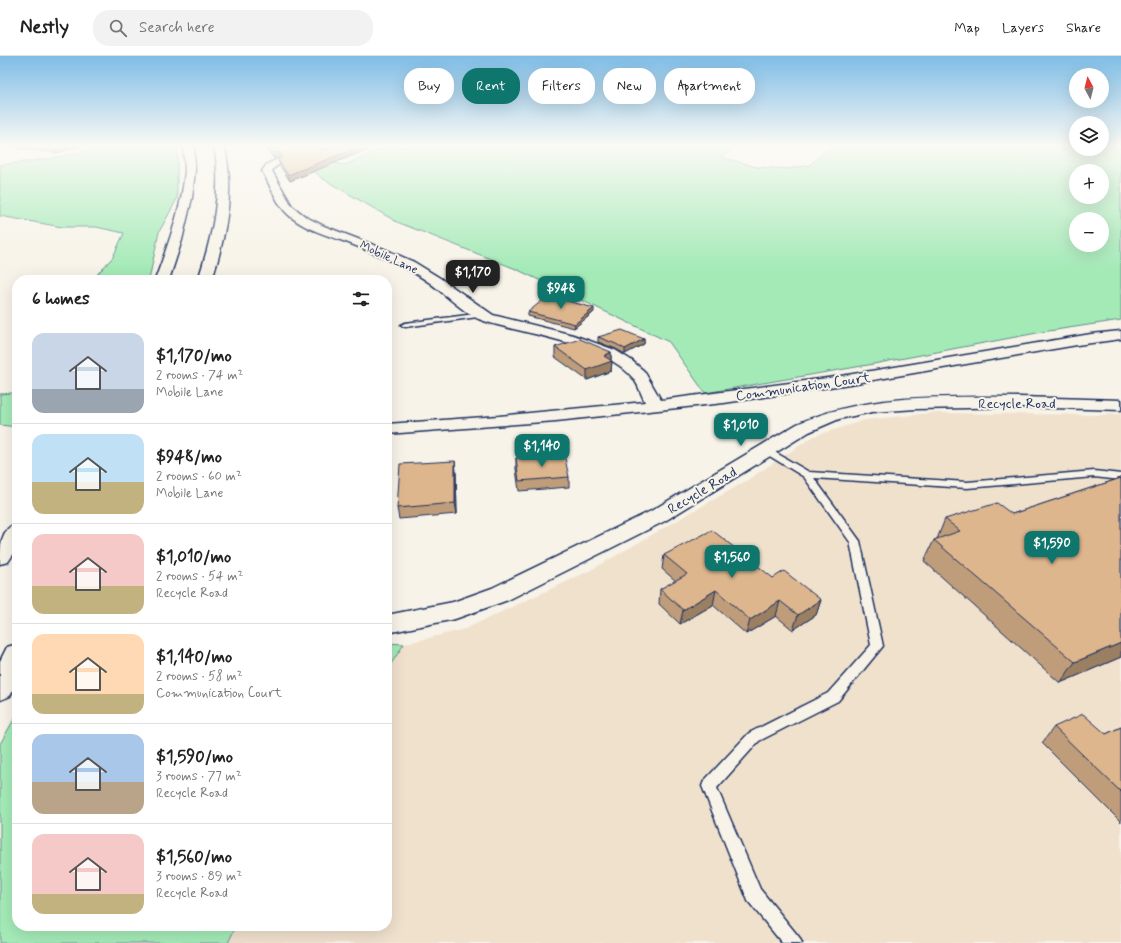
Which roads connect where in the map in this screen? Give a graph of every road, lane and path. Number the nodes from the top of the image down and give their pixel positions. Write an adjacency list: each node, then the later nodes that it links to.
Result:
1 (188, 187): 4 (highway)
2 (221, 187): 5 (highway)
3 (276, 187): 6 (street, Mobile Lane)
4 (164, 275)
5 (207, 275)
6 (483, 315): 7 (lane); 10 (street, Mobile Lane)
7 (405, 325)
8 (1121, 335): 10 (street, Communication Court)
9 (1121, 404): 12 (street, Recycle Road)
10 (655, 406): 11 (street, Communication Court)
11 (392, 429)
12 (766, 450): 13 (lane); 17 (street, Recycle Road)
13 (806, 475): 14 (lane); 22 (lane)
14 (1121, 477)
15 (12, 538): 16 (highway)
16 (0, 556)
17 (392, 623)
18 (12, 652): 20 (highway)
19 (12, 665): 21 (highway)
20 (0, 672)
21 (0, 688)
22 (793, 943)

